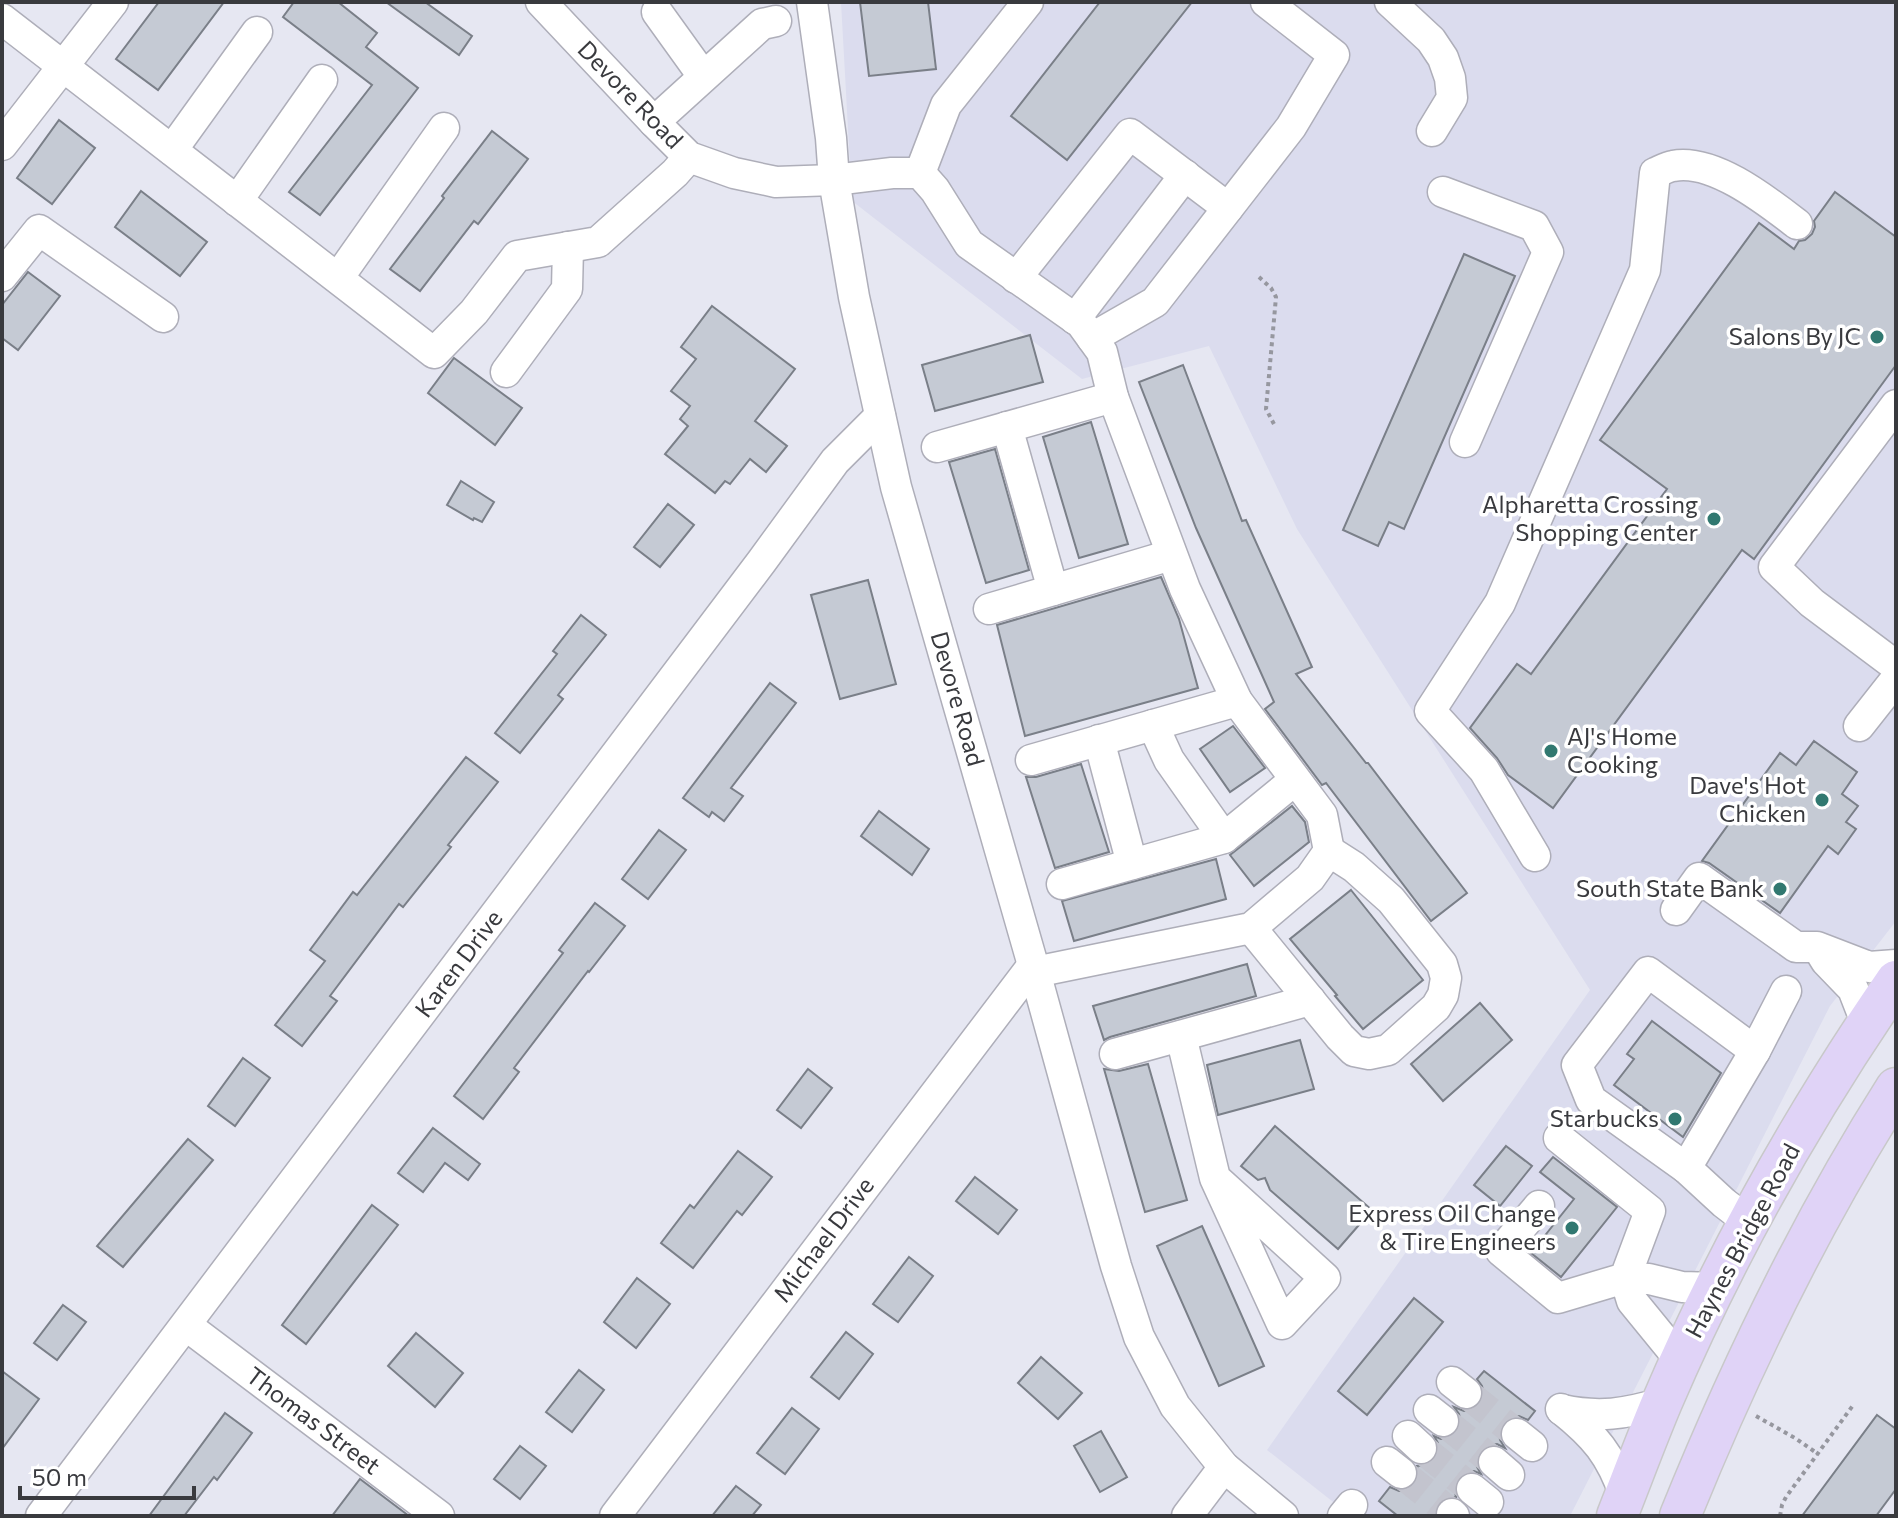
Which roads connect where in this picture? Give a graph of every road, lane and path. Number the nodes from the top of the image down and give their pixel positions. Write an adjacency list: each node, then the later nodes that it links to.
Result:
1 (113, 2): 11 (street)
2 (541, 2): 14 (street, Devore Road)
3 (812, 2): 22 (street)
4 (1028, 2): 20 (street)
5 (1266, 2): 25 (street)
6 (1390, 2): 16 (street)
7 (654, 5): 12 (street)
8 (765, 16): 12 (street)
9 (2, 19): 11 (street)
10 (257, 32): 18 (street)
11 (63, 66): 17 (street); 18 (street)
12 (703, 76): 14 (street)
13 (322, 80): 24 (street)
14 (654, 122): 19 (street, Devore Road)
15 (444, 128): 30 (street)
16 (1432, 131)
17 (2, 145)
18 (172, 150): 24 (street)
19 (689, 157): 22 (street, Devore Road); 27 (street)
20 (920, 173): 22 (street); 31 (street)
21 (1185, 175): 25 (street); 31 (street); 33 (street)
22 (834, 180): 37 (street, Devore Road)
23 (1443, 192): 40 (street)
24 (237, 201): 30 (street)
25 (1228, 208): 33 (street)
26 (1797, 224): 55 (street)
27 (568, 247): 30 (street); 34 (street)
28 (2, 276): 32 (street)
29 (1259, 277): 38 (path)
30 (338, 278)
31 (1016, 278): 33 (street)
32 (163, 317)
33 (1084, 328): 35 (street)
34 (506, 372)
35 (1113, 397): 39 (street); 42 (street)
36 (1896, 405): 45 (street)
37 (880, 416): 62 (street, Devore Road); 78 (street, Karen Drive)
38 (1275, 426)
39 (1007, 427): 41 (street); 43 (street)
40 (1465, 442)
41 (937, 447)
42 (1171, 555): 43 (street); 47 (street)
43 (1053, 590): 44 (street)
44 (989, 609)
45 (1896, 666)
46 (1896, 679): 49 (street)
47 (1237, 701): 48 (street); 52 (street)
48 (1153, 725): 50 (street); 53 (street)
49 (1859, 726)
50 (1099, 740): 51 (street); 56 (street)
51 (1031, 760)
52 (1295, 780): 53 (street); 54 (street)
53 (1224, 838): 56 (street)
54 (1329, 851): 59 (street); 65 (street)
55 (1535, 856)
56 (1132, 864): 57 (street)
57 (1062, 884)
58 (1676, 910): 60 (street)
59 (1251, 928): 62 (street); 65 (street)
60 (1817, 947): 61 (street); 66 (street)
61 (1896, 965)
62 (1034, 968): 84 (street, Devore Road); 88 (street, Michael Drive)
63 (1896, 981): 66 (main road, Haynes Bridge Road)
64 (1786, 991): 68 (street)
65 (1310, 1000): 67 (street)
66 (1867, 1025): 75 (main road, Haynes Bridge Road)
67 (1181, 1036): 69 (street); 73 (street)
68 (1755, 1051): 72 (street); 72 (street)
69 (1115, 1054)
70 (1896, 1088): 91 (main road)
71 (1559, 1138): 76 (street)
72 (1686, 1168): 75 (street)
73 (1215, 1178)
74 (1539, 1206): 76 (street)
75 (1750, 1223): 77 (main road, Haynes Bridge Road)
76 (1625, 1278): 77 (street); 79 (street)
77 (1716, 1288): 79 (main road, Haynes Bridge Road)
78 (187, 1326): 86 (street, Karen Drive); 87 (street, Thomas Street)
79 (1681, 1361): 80 (main road, Haynes Bridge Road)
80 (1662, 1403): 85 (main road, Haynes Bridge Road); 85 (street)
81 (1854, 1404): 83 (path)
82 (1756, 1416): 83 (path)
83 (1818, 1454): 92 (path)
84 (1224, 1467): 89 (street); 90 (street, Devore Road)
85 (1621, 1506)
86 (41, 1516)
87 (439, 1516)
88 (615, 1516)
89 (1187, 1516)
90 (1283, 1516)
91 (1680, 1516)
92 (1781, 1516)

